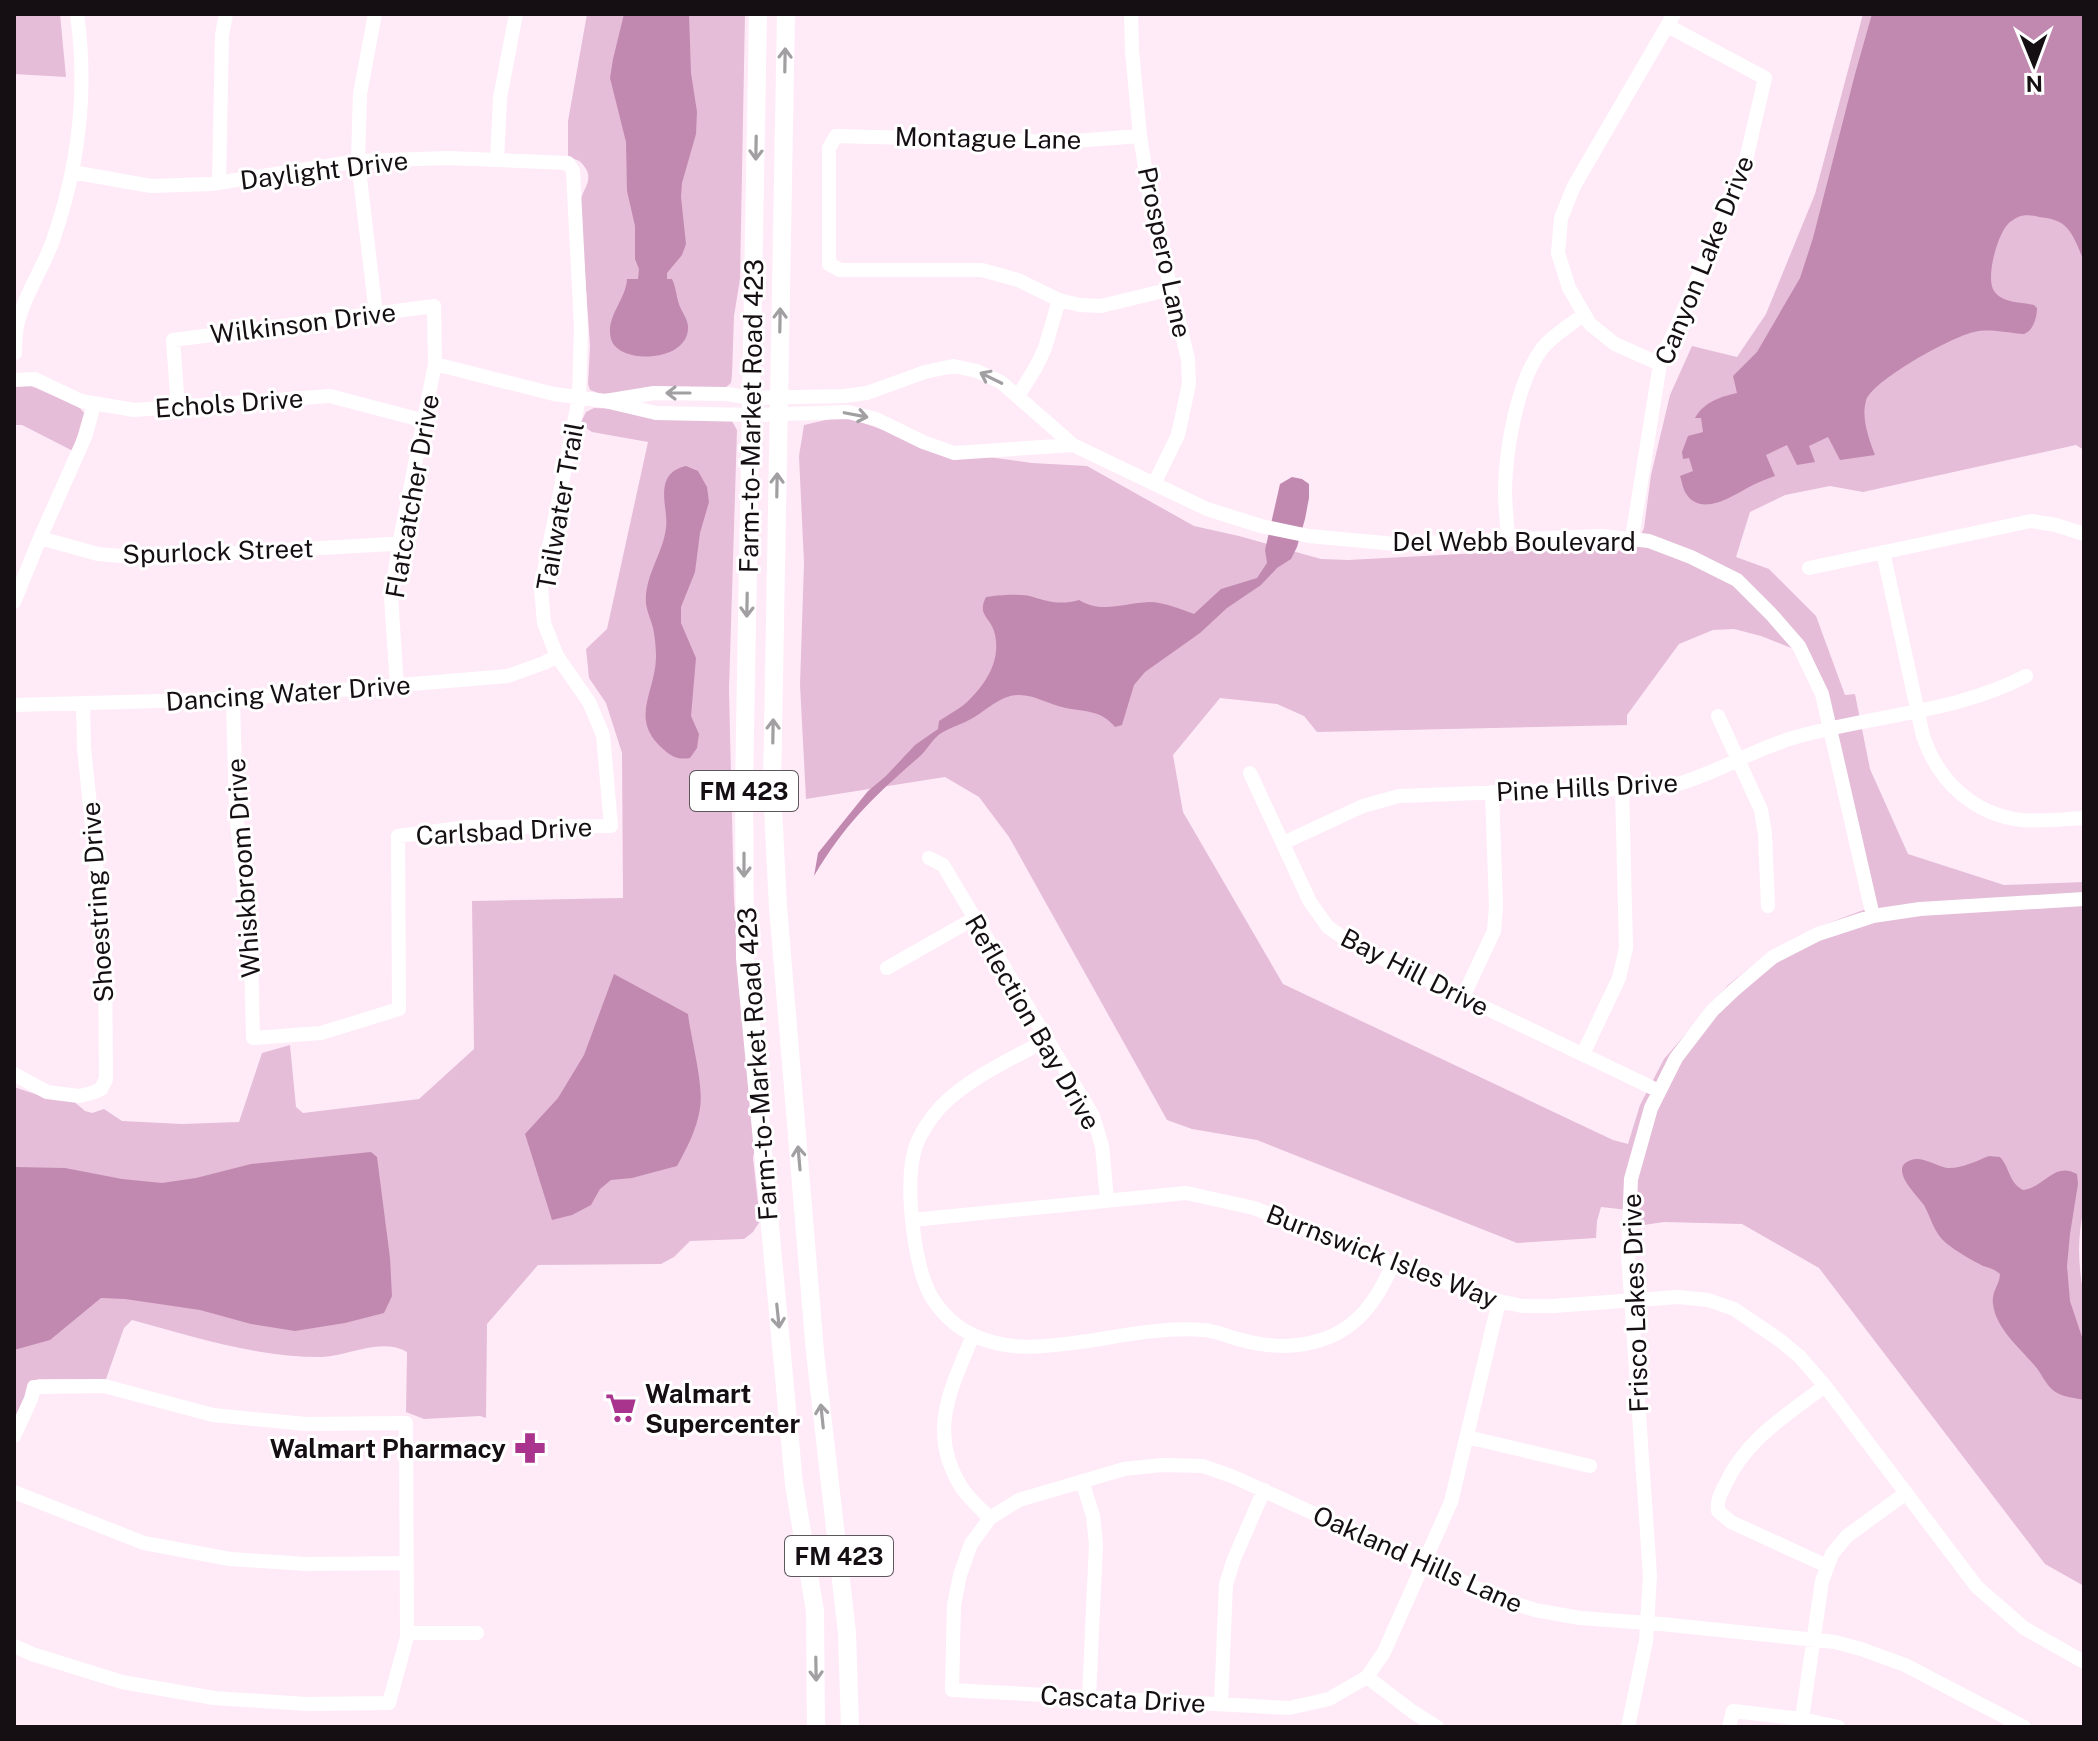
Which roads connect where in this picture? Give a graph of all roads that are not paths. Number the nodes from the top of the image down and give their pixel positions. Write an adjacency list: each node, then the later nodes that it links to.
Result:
1 (77, 14): 13 (street)
2 (226, 14): 14 (street)
3 (375, 14): 11 (street)
4 (516, 14): 10 (street)
5 (758, 14): 33 (main road, Farm-to-Market Road 423 / FM 423, one-way to 33)
6 (786, 14): 31 (main road, Farm-to-Market Road 423 / FM 423, one-way to 6)
7 (1131, 14): 9 (street, Prospero Lane)
8 (1671, 20): 19 (street); 23 (street, Canyon Lake Drive)
9 (1140, 136): 15 (street, Prospero Lane); 16 (street, Montague Lane)
10 (497, 160): 11 (street, Daylight Drive); 12 (street, Daylight Drive)
11 (358, 161): 14 (street, Daylight Drive); 18 (street)
12 (573, 171): 28 (street, Tailwater Trail)
13 (72, 172): 14 (street, Daylight Drive); 20 (street)
14 (219, 183)
15 (1171, 289): 16 (street); 36 (street, Prospero Lane)
16 (1059, 300): 27 (street)
17 (434, 306): 18 (street, Wilkinson Drive); 22 (street, Flatcatcher Drive)
18 (376, 314): 32 (street, Wilkinson Drive)
19 (1584, 314): 23 (street); 40 (street)
20 (16, 323): 21 (street)
21 (15, 354): 24 (street); 25 (street, Echols Drive)
22 (435, 364): 28 (street, Del Webb Boulevard); 34 (street, Flatcatcher Drive)
23 (1660, 364): 39 (street, Canyon Lake Drive)
24 (14, 373)
25 (35, 379): 26 (street, Echols Drive); 30 (street, Echols Drive)
26 (14, 380)
27 (1018, 396): 31 (street, Del Webb Boulevard, one-way to 31); 35 (street, Del Webb Boulevard)
28 (579, 398): 29 (street, Del Webb Boulevard); 45 (street, Tailwater Trail)
29 (605, 401): 33 (street, Del Webb Boulevard); 33 (street, Del Webb Boulevard, one-way to 29)
30 (94, 405): 32 (street, Echols Drive); 38 (street)
31 (779, 406): 33 (street, Del Webb Boulevard); 35 (street, Del Webb Boulevard, one-way to 35); 75 (main road, Farm-to-Market Road 423 / FM 423, one-way to 31)
32 (178, 407): 34 (street, Echols Drive)
33 (751, 407): 76 (main road, Farm-to-Market Road 423 / FM 423, one-way to 76)
34 (425, 421): 41 (street, Flatcatcher Drive)
35 (1073, 445): 36 (street, Del Webb Boulevard)
36 (1154, 484): 40 (street, Del Webb Boulevard)
37 (2084, 534): 42 (street)
38 (40, 538): 41 (street, Spurlock Street); 44 (street)
39 (1632, 538): 40 (street, Del Webb Boulevard); 53 (street, Del Webb Boulevard)
40 (1508, 539)
41 (399, 545): 47 (street, Flatcatcher Drive)
42 (1883, 552): 43 (street); 51 (street)
43 (1809, 568)
44 (14, 602)
45 (557, 656): 47 (street, Dancing Water Drive); 59 (street, Tailwater Trail)
46 (2026, 676): 51 (street, Pine Hills Drive)
47 (397, 686): 48 (street, Dancing Water Drive)
48 (233, 699): 49 (street, Dancing Water Drive); 68 (street, Whiskbroom Drive)
49 (83, 704): 50 (street, Dancing Water Drive); 71 (street, Shoestring Drive)
50 (14, 705)
51 (1917, 710): 53 (street, Pine Hills Drive); 58 (street)
52 (1718, 716): 54 (street)
53 (1830, 729): 54 (street, Pine Hills Drive); 64 (street, Del Webb Boulevard)
54 (1738, 760): 56 (street, Pine Hills Drive); 63 (street)
55 (1250, 773): 60 (street, Bay Hill Drive)
56 (1622, 788): 57 (street, Pine Hills Drive); 70 (street)
57 (1492, 792): 60 (street, Pine Hills Drive); 67 (street)
58 (2084, 818)
59 (611, 826): 68 (street, Carlsbad Drive)
60 (1283, 843): 67 (street, Bay Hill Drive)
61 (929, 858): 65 (street, Reflection Bay Drive)
62 (2084, 899): 64 (street, Frisco Lakes Drive)
63 (1768, 906)
64 (1873, 916): 72 (street, Frisco Lakes Drive)
65 (975, 918): 66 (street); 69 (street, Reflection Bay Drive)
66 (887, 968)
67 (1463, 997): 70 (street, Bay Hill Drive)
68 (399, 1009)
69 (1048, 1039): 73 (street, Reflection Bay Drive); 74 (street)
70 (1583, 1054): 72 (street, Bay Hill Drive)
71 (14, 1074)
72 (1659, 1091): 79 (street, Frisco Lakes Drive)
73 (1107, 1200): 74 (street, Burnswick Isles Way); 77 (street, Burnswick Isles Way)
74 (912, 1220): 80 (street)
75 (805, 1235): 76 (main road); 85 (main road, Farm-to-Market Road 423 / FM 423, one-way to 75)
76 (770, 1238): 87 (main road, Farm-to-Market Road 423 / FM 423, one-way to 87)
77 (1393, 1264): 78 (street, Burnswick Isles Way); 80 (street)
78 (1499, 1301): 79 (street, Burnswick Isles Way); 83 (street, Cascata Drive)
79 (1631, 1301): 81 (street, Burnswick Isles Way); 95 (street, Frisco Lakes Drive)
80 (973, 1335): 91 (street)
81 (1825, 1386): 90 (street, Burnswick Isles Way); 94 (street)
82 (14, 1436): 92 (street)
83 (1467, 1437): 84 (street); 93 (street, Cascata Drive)
84 (1590, 1466)
85 (829, 1480): 87 (main road); 107 (main road, Farm-to-Market Road 423 / FM 423)
86 (1082, 1481): 88 (street, Oakland Hills Lane); 91 (street, Oakland Hills Lane); 103 (street)
87 (794, 1484): 106 (main road, Farm-to-Market Road 423 / FM 423, one-way to 106)
88 (1264, 1490): 93 (street, Oakland Hills Lane); 104 (street)
89 (14, 1492): 92 (street)
90 (1906, 1493): 94 (street); 100 (street, Burnswick Isles Way)
91 (990, 1518): 102 (street, Oakland Hills Lane)
92 (406, 1563): 96 (street)
93 (1423, 1563): 95 (street, Oakland Hills Lane); 101 (street, Cascata Drive)
94 (1827, 1566): 98 (street)
95 (1647, 1623): 98 (street, Oakland Hills Lane); 109 (street, Frisco Lakes Drive)
96 (407, 1633): 97 (street); 99 (street)
97 (477, 1633)
98 (1814, 1639): 105 (street); 112 (street, Oakland Hills Lane)
99 (14, 1646)
100 (2084, 1662)
101 (1367, 1677): 104 (street, Cascata Drive); 108 (street)
102 (952, 1690): 103 (street, Cascata Drive)
103 (1089, 1697): 104 (street, Cascata Drive)
104 (1221, 1704)
105 (1802, 1719): 110 (street); 111 (street)
106 (816, 1727)
107 (850, 1727)
108 (1437, 1727)
109 (1628, 1727)
110 (1729, 1727)
111 (1838, 1727)
112 (2024, 1727)

